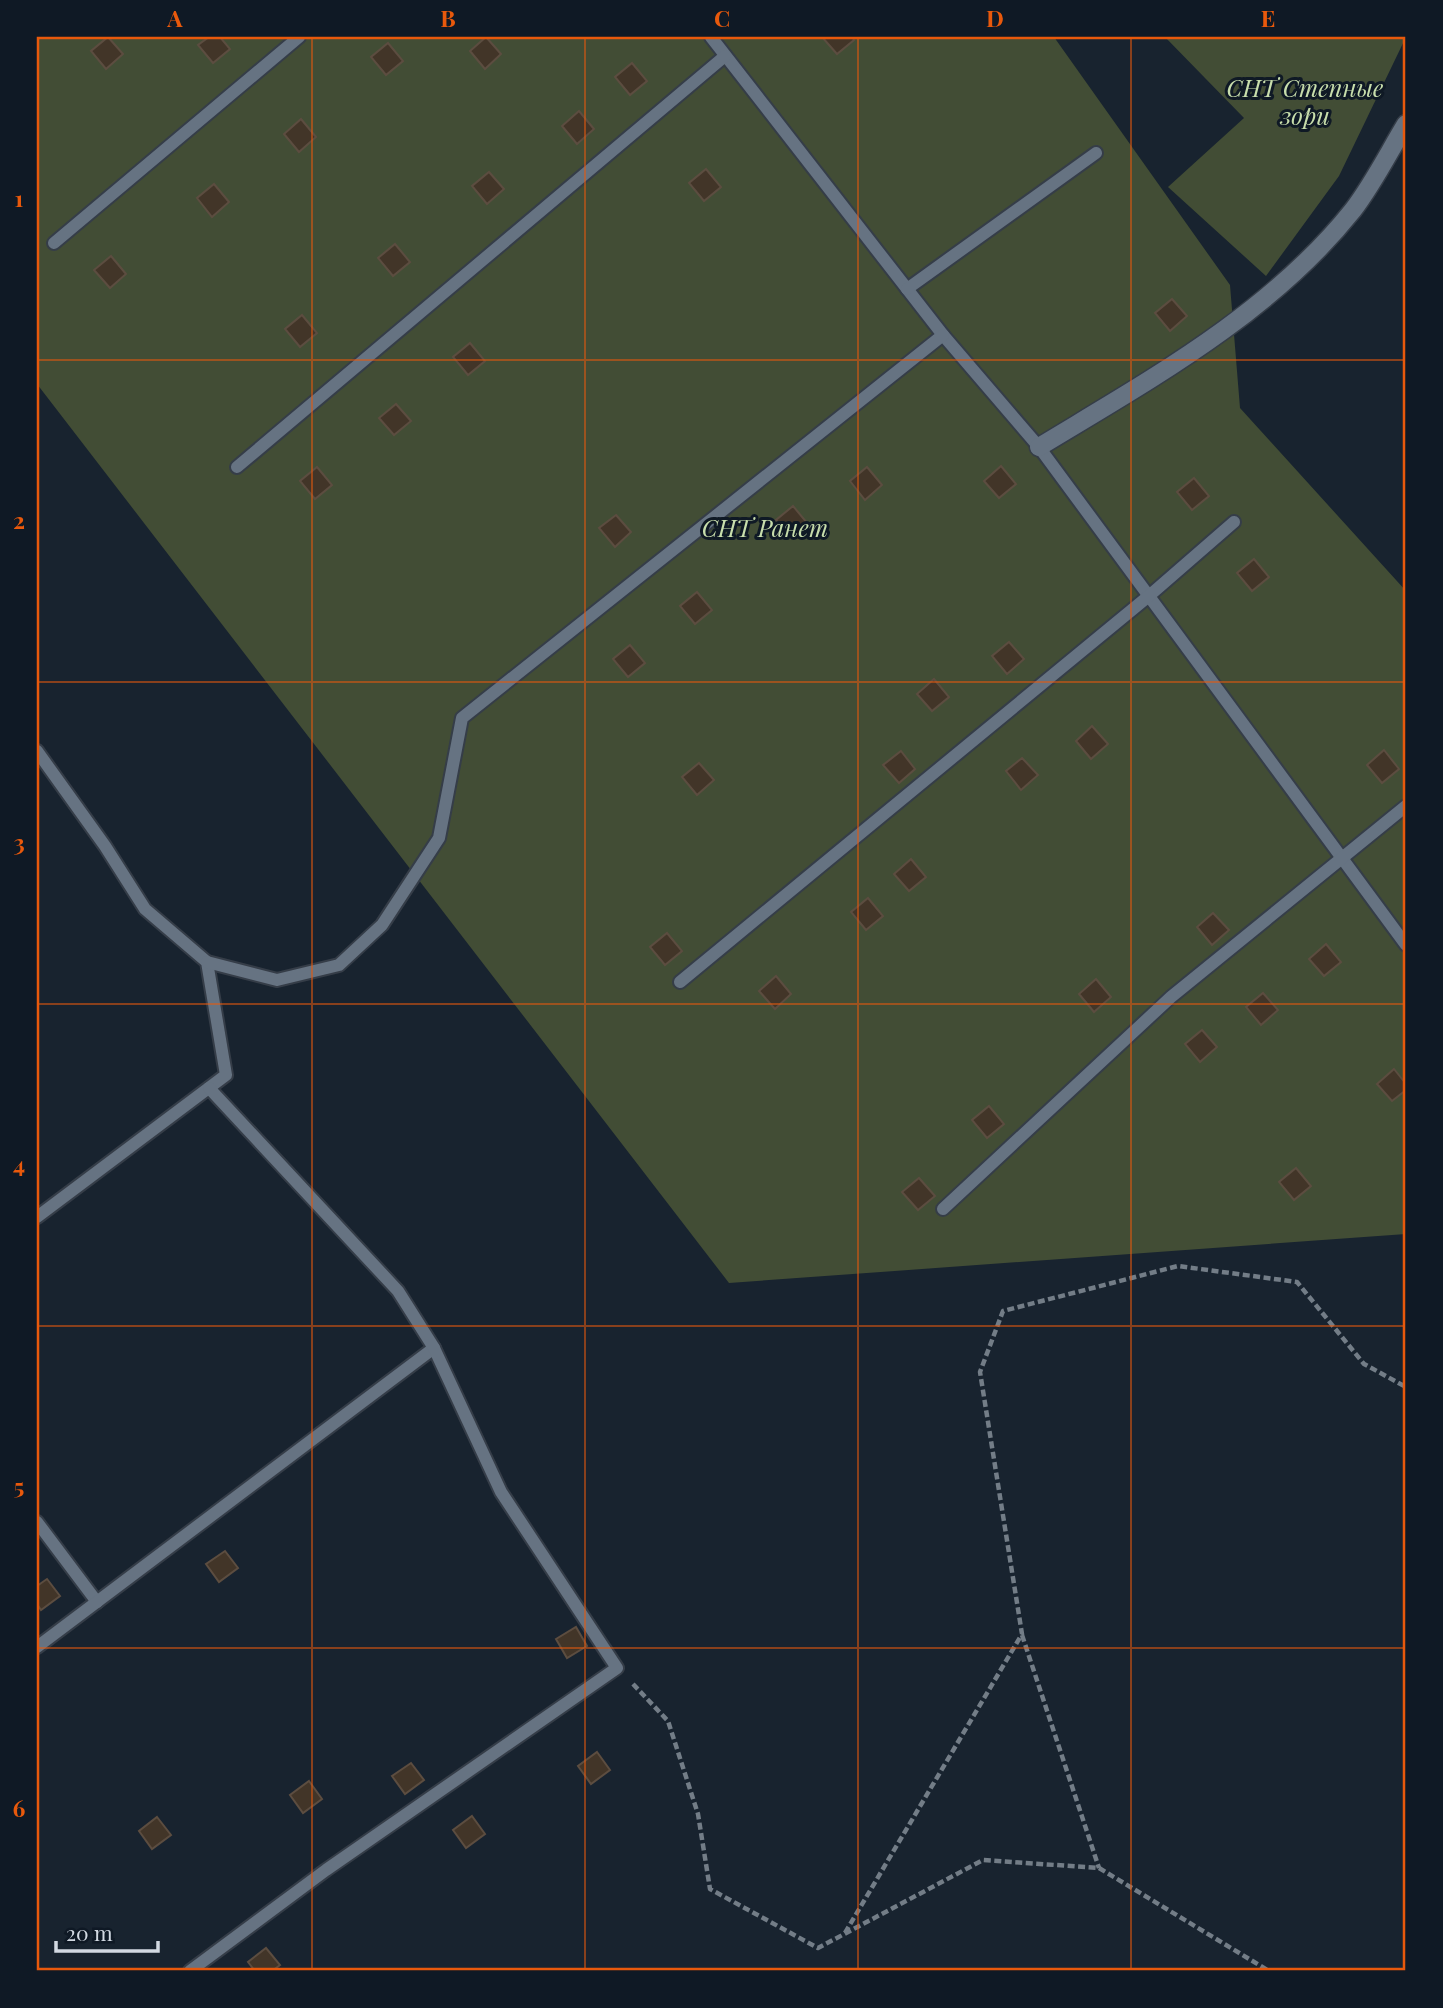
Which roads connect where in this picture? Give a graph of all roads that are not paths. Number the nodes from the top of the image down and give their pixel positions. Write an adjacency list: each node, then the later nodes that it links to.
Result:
1 (299, 37): 6 (lane)
2 (711, 37): 3 (lane)
3 (725, 56): 7 (lane); 10 (lane)
4 (1406, 124): 9 (street)
5 (1096, 153): 7 (lane)
6 (54, 243)
7 (907, 289): 8 (lane)
8 (943, 335): 9 (lane); 17 (lane)
9 (1039, 447): 12 (lane)
10 (237, 467)
11 (1234, 522): 12 (lane)
12 (1150, 596): 15 (lane); 18 (lane)
13 (37, 751): 17 (lane)
14 (1406, 807): 15 (lane)
15 (1342, 860): 16 (lane); 20 (lane)
16 (1406, 945)
17 (207, 962): 19 (lane)
18 (681, 982)
19 (209, 1088): 21 (lane); 22 (lane)
20 (943, 1209)
21 (37, 1217)
22 (434, 1348): 24 (lane); 26 (lane)
23 (37, 1522): 24 (lane)
24 (97, 1602): 25 (lane)
25 (37, 1647)
26 (190, 1971)

